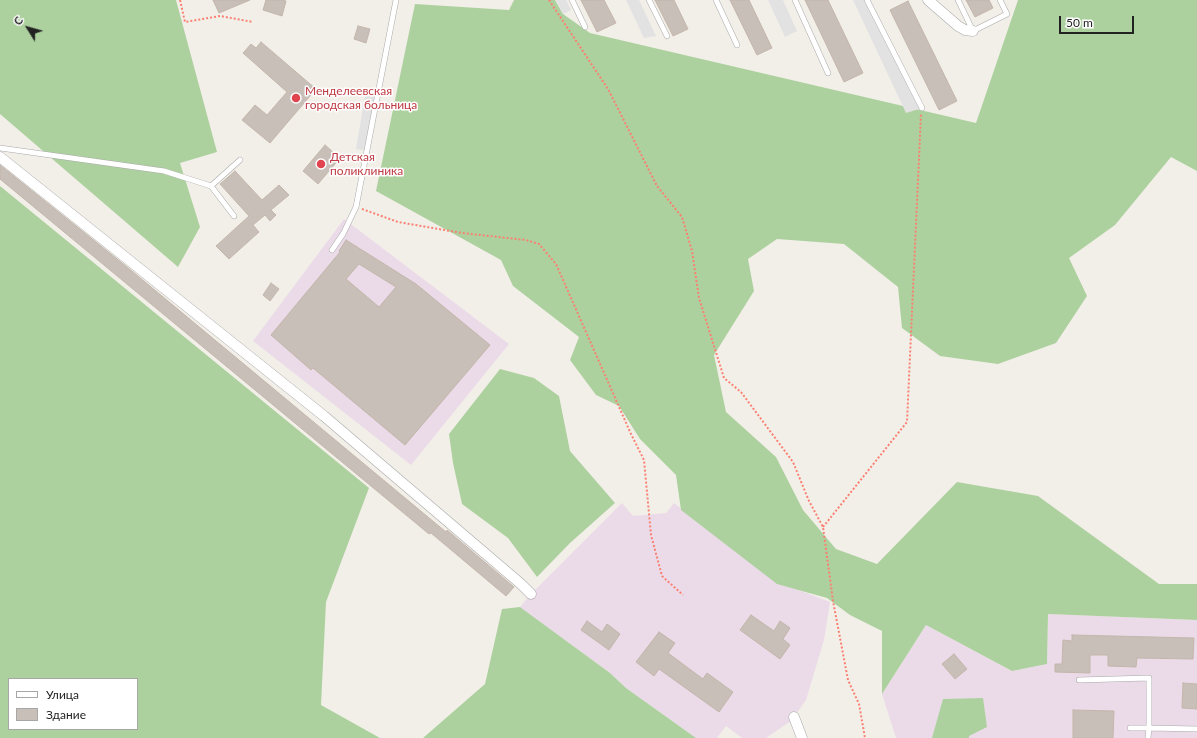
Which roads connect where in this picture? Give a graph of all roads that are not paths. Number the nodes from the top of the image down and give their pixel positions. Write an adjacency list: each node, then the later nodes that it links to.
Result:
1 (396, 0): 21 (lane)
2 (572, 0): 10 (lane)
3 (649, 0): 12 (lane)
4 (716, 0): 13 (lane)
5 (795, 0): 14 (lane)
6 (867, 0): 15 (lane)
7 (928, 0): 11 (street)
8 (958, 0): 11 (lane)
9 (1000, 0): 11 (lane)
10 (585, 27)
11 (973, 31)
12 (667, 36)
13 (737, 45)
14 (828, 73)
15 (922, 108)
16 (0, 148): 19 (lane)
17 (0, 157): 22 (street)
18 (240, 160): 19 (lane)
19 (210, 186): 20 (lane)
20 (234, 216)
21 (332, 250)
22 (531, 594)
23 (1079, 680): 26 (lane)
24 (794, 717): 28 (street)
25 (1130, 728): 26 (lane)
26 (1149, 728): 27 (lane); 29 (lane)
27 (1197, 729)
28 (802, 738)
29 (1148, 738)

